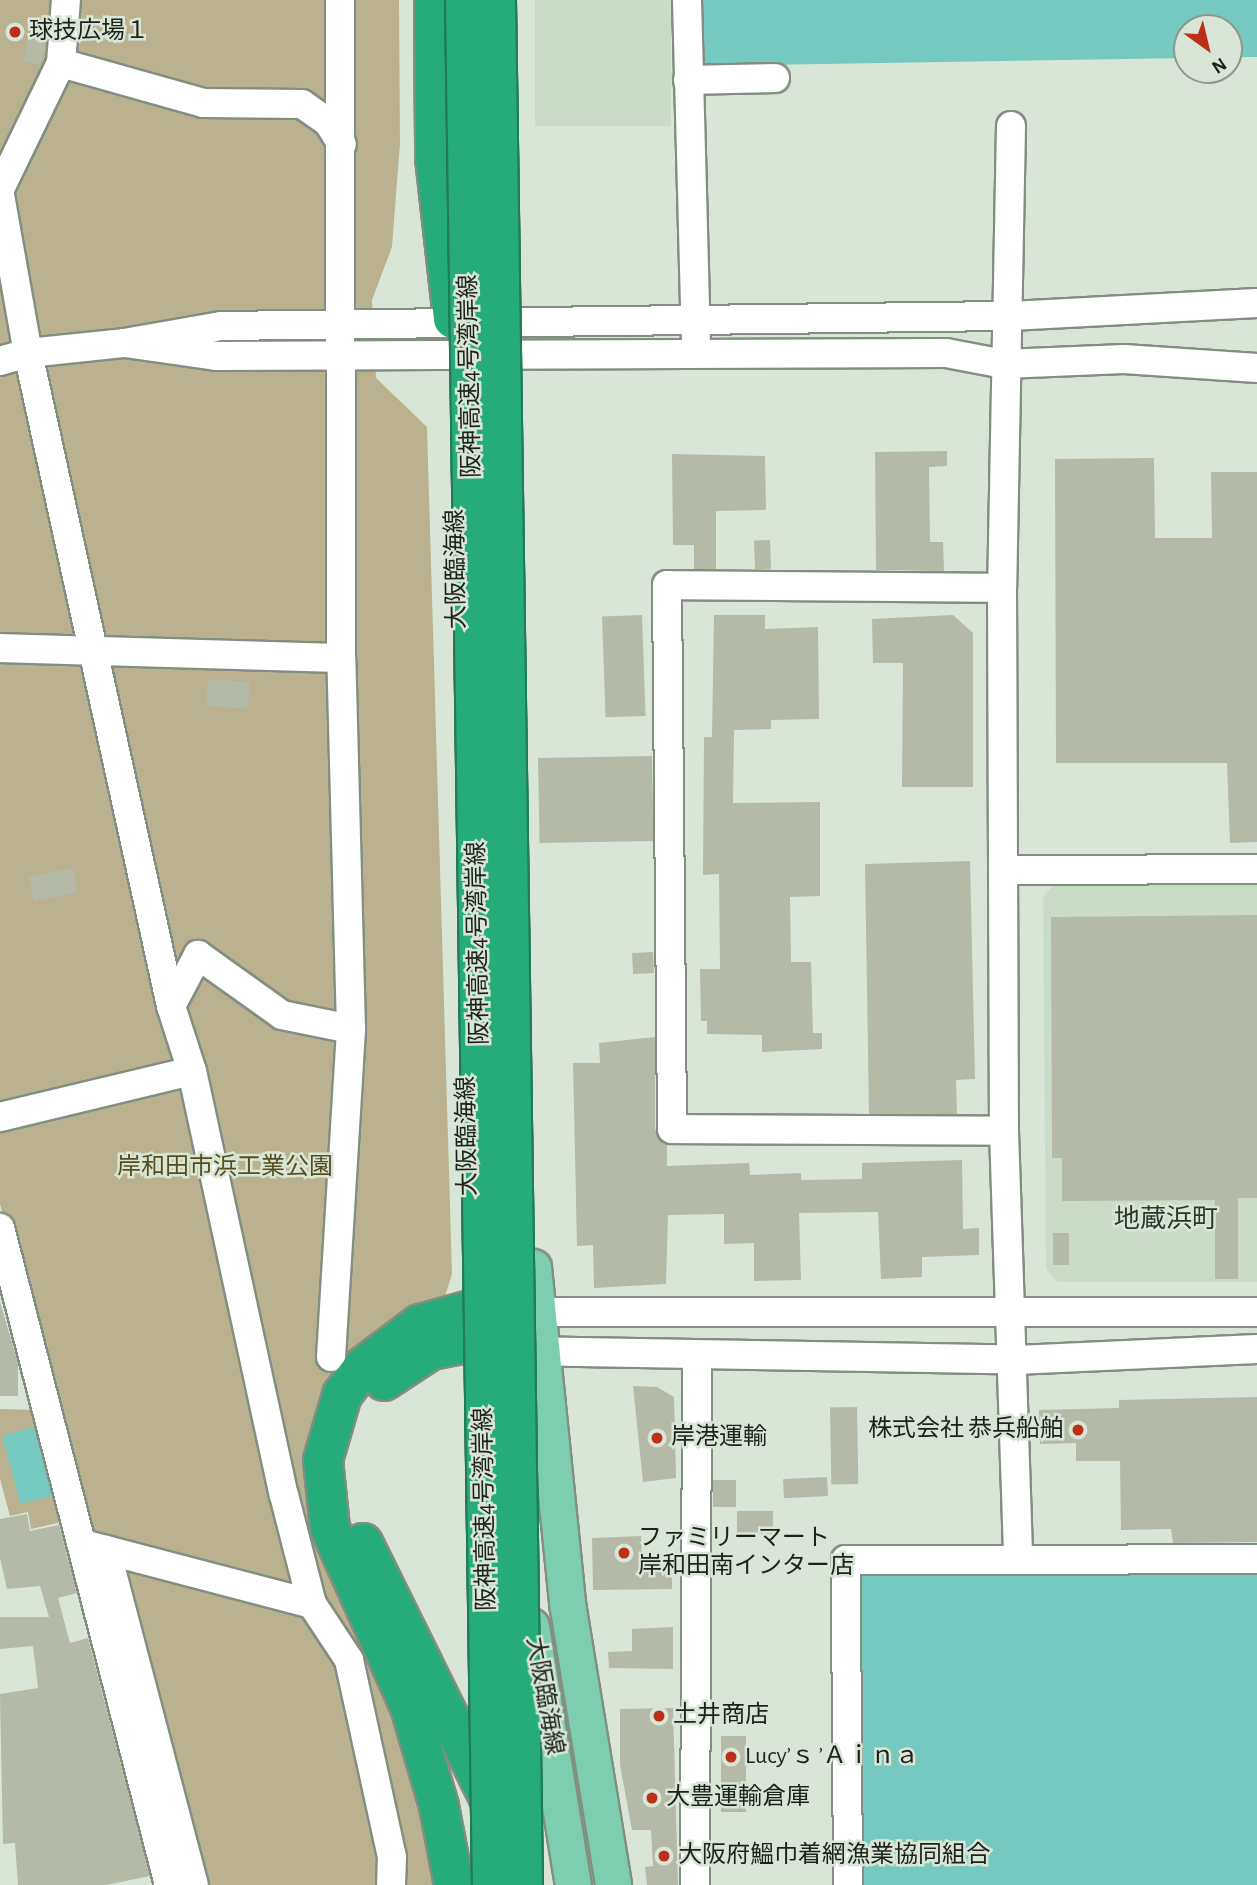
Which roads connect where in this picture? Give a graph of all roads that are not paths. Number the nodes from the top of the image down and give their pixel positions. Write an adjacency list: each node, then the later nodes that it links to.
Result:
1 (66, 0): 9 (street)
2 (340, 0): 13 (street)
3 (434, 0): 21 (highway)
4 (448, 0): 21 (main road, 大阪臨海線)
5 (465, 0): 65 (highway, 阪神高速4号湾岸線, bridge)
6 (496, 0): 66 (highway, 阪神高速4号湾岸線, bridge)
7 (511, 0): 19 (main road, 大阪臨海線)
8 (687, 0): 11 (street)
9 (61, 63): 13 (street); 14 (street)
10 (775, 78): 11 (street)
11 (688, 91): 18 (street)
12 (1011, 126): 17 (street)
13 (342, 144): 20 (street)
14 (0, 189)
15 (0, 195): 23 (street)
16 (1257, 303): 17 (street)
17 (1005, 316): 18 (street); 28 (street)
18 (696, 319): 19 (street); 26 (street)
19 (517, 320): 21 (street); 25 (main road, 大阪臨海線)
20 (340, 326): 21 (street); 22 (street); 24 (street)
21 (453, 337): 24 (street); 25 (street); 46 (main road, 大阪臨海線)
22 (125, 343): 23 (street); 24 (street)
23 (29, 353): 27 (street); 32 (street)
24 (339, 356): 33 (street)
25 (517, 356): 26 (street); 43 (main road, 大阪臨海線)
26 (697, 358): 28 (street)
27 (0, 361)
28 (1004, 364): 29 (street); 30 (street)
29 (1257, 368)
30 (1002, 588): 35 (street); 40 (street)
31 (0, 648): 32 (street)
32 (98, 654): 33 (street); 36 (street)
33 (341, 658): 37 (street)
34 (1257, 869): 35 (street)
35 (1005, 870): 40 (street)
36 (171, 1006): 37 (street); 38 (street)
37 (352, 1029): 50 (street)
38 (192, 1072): 39 (street); 60 (street)
39 (0, 1117)
40 (1004, 1131): 45 (street)
41 (0, 1228): 54 (street)
42 (1257, 1312): 44 (street)
43 (534, 1313): 45 (street); 46 (street); 49 (main road, 大阪臨海線)
44 (1065, 1313): 45 (street); 47 (street)
45 (1012, 1314): 52 (street)
46 (472, 1326): 49 (street); 64 (highway); 66 (highway); 67 (main road, 大阪臨海線)
47 (1257, 1338)
48 (1257, 1349): 52 (street)
49 (540, 1354): 51 (street); 68 (main road, 大阪臨海線)
50 (331, 1357)
51 (697, 1357): 52 (street); 69 (street)
52 (1014, 1366): 53 (street); 58 (street)
53 (1257, 1367)
54 (79, 1543): 55 (street); 61 (street)
55 (106, 1550): 57 (street); 59 (street)
56 (1257, 1559): 58 (street)
57 (145, 1560): 59 (street); 60 (street)
58 (1018, 1560): 70 (street)
59 (117, 1584): 62 (street)
60 (312, 1604): 63 (street)
61 (169, 1885)
62 (194, 1885)
63 (391, 1885)
64 (454, 1885)
65 (492, 1885)
66 (524, 1885)
67 (573, 1885)
68 (613, 1885)
69 (695, 1885)
70 (848, 1885)

